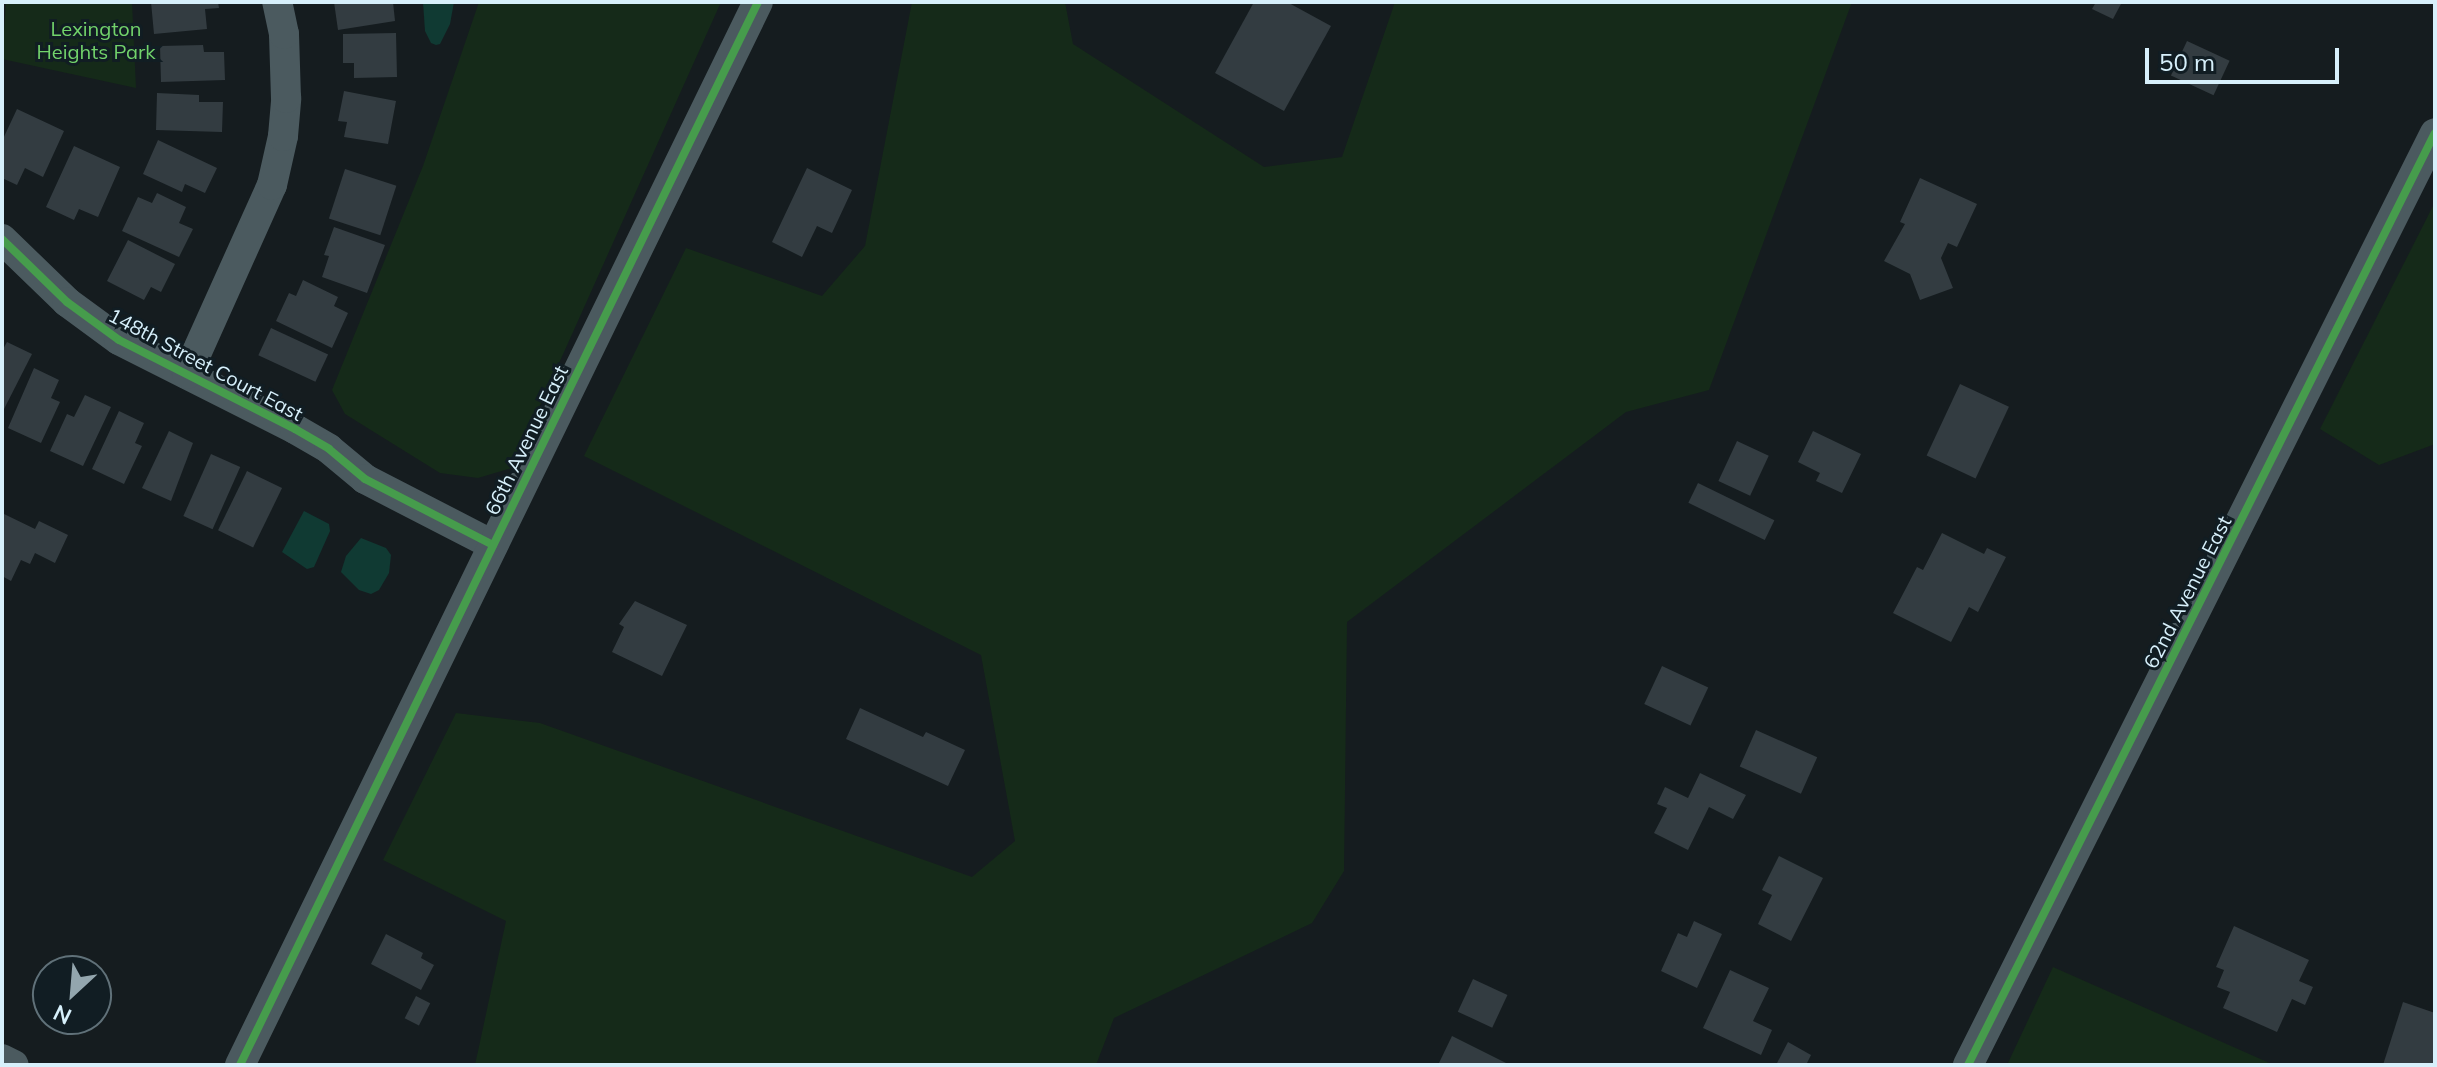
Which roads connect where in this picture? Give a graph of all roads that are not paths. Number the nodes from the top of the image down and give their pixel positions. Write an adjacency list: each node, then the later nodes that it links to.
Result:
1 (277, 2): 5 (street)
2 (758, 2): 6 (street, 66th Avenue East)
3 (2435, 133): 10 (street, 62nd Avenue East)
4 (2, 239): 5 (street, 148th Street Court East)
5 (187, 374): 6 (street, 148th Street Court East)
6 (493, 545): 9 (street, 66th Avenue East)
7 (2, 1059): 8 (street)
8 (14, 1065)
9 (240, 1065)
10 (1968, 1065)

